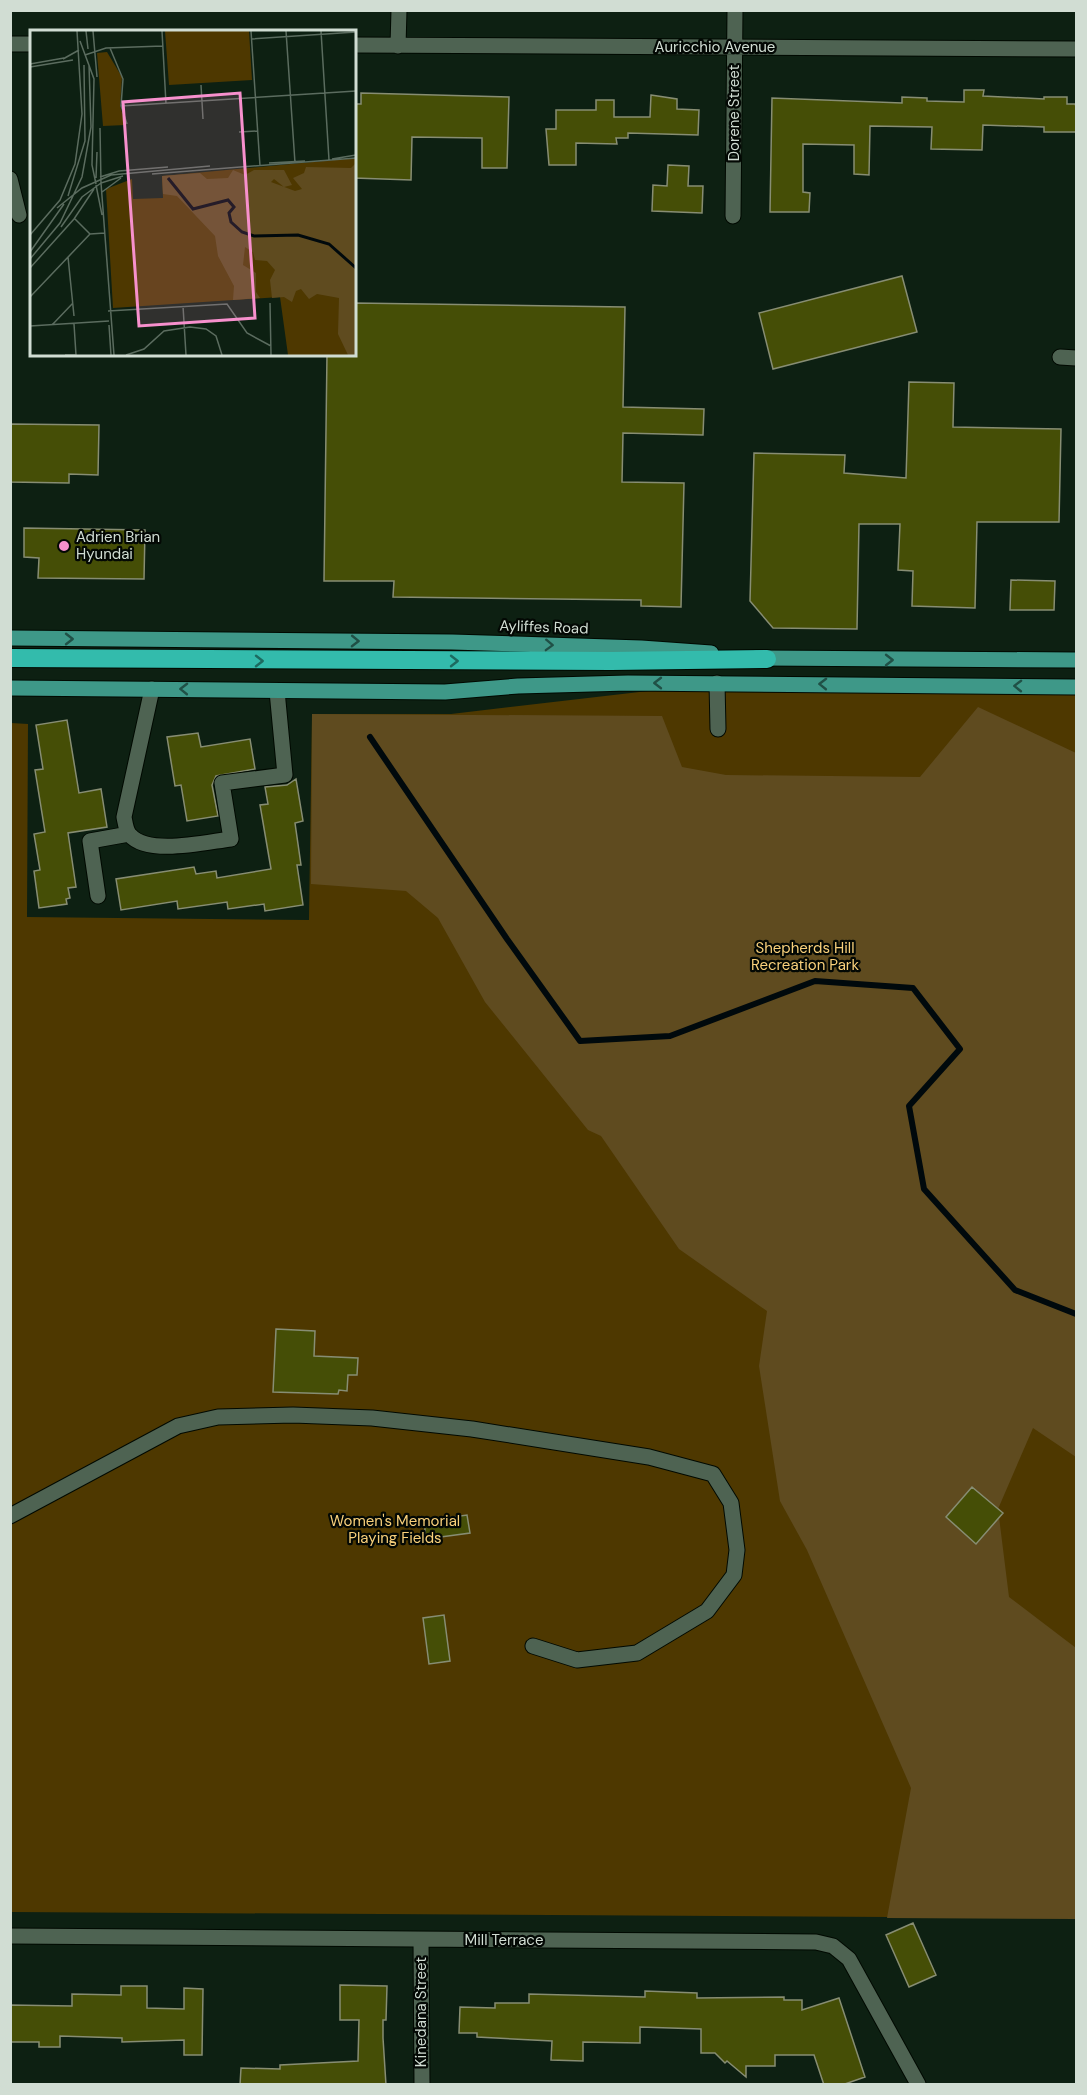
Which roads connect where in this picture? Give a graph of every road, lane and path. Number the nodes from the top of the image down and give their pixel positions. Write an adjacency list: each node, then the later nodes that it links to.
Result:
1 (399, 10): 6 (street)
2 (735, 10): 7 (street, Dorene Street)
3 (10, 44): 4 (street)
4 (30, 44)
5 (356, 45): 6 (street, Auricchio Avenue)
6 (398, 46): 7 (street, Auricchio Avenue)
7 (735, 47): 8 (street, Auricchio Avenue); 11 (street, Dorene Street)
8 (1077, 49)
9 (10, 179): 10 (street)
10 (19, 215)
11 (734, 216)
12 (1060, 357): 13 (street)
13 (1077, 358)
14 (10, 638): 16 (main road, Ayliffes Road, one-way to 16)
15 (10, 658): 16 (highway, one-way to 16)
16 (767, 659): 17 (main road, Ayliffes Road, one-way to 17)
17 (1077, 660)
18 (717, 683): 19 (main road, one-way to 18); 22 (main road, one-way to 22); 23 (street)
19 (1077, 687)
20 (10, 688): 21 (main road)
21 (152, 689): 22 (main road, one-way to 21); 24 (street)
22 (277, 691): 24 (street)
23 (718, 729)
24 (129, 834): 25 (street)
25 (99, 896)
26 (10, 1516): 27 (street)
27 (533, 1646)
28 (10, 1936): 29 (street, Mill Terrace)
29 (421, 1940): 30 (street, Kinedana Street); 31 (street, Mill Terrace)
30 (422, 2085)
31 (918, 2085)

